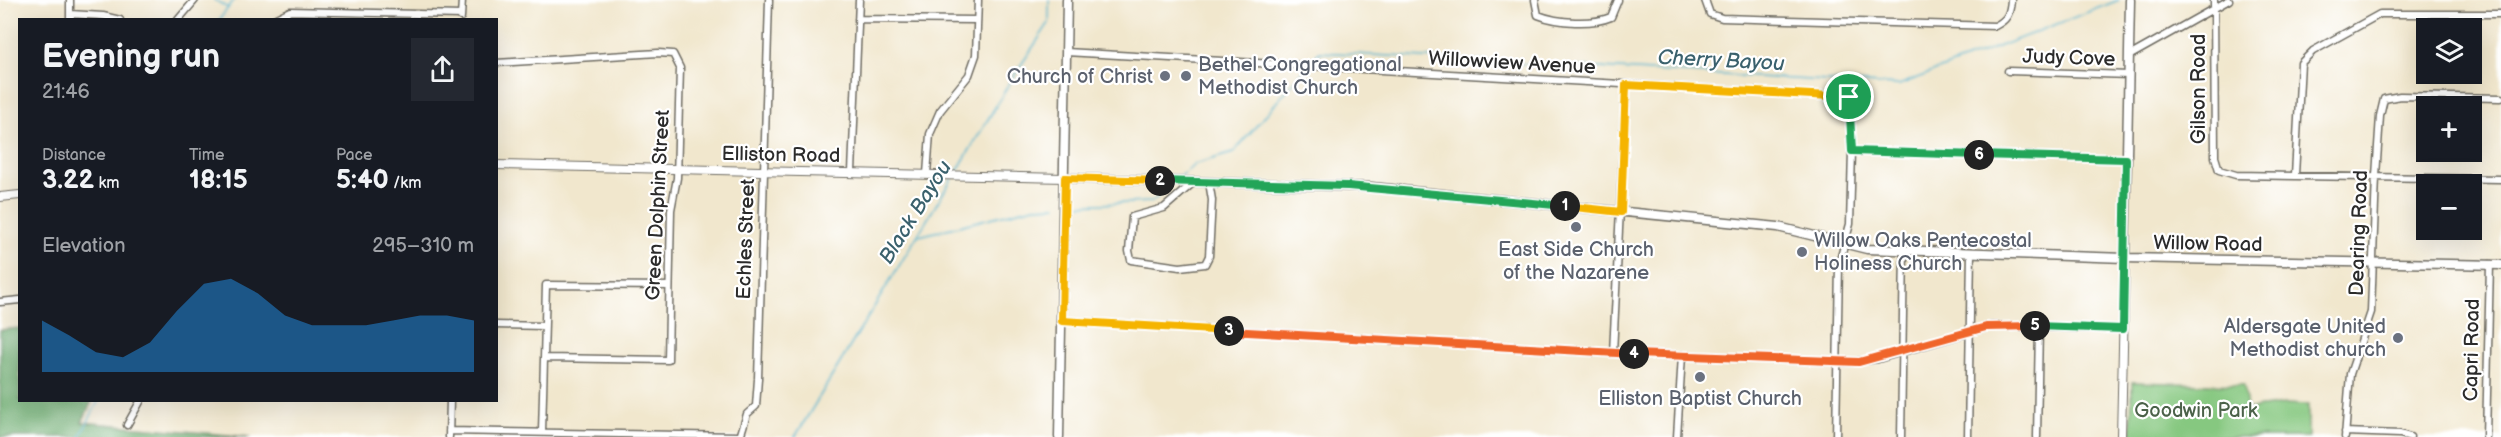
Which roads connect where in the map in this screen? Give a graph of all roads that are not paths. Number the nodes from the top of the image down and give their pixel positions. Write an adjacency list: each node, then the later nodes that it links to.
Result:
1 (70, 0): 17 (street)
2 (195, 0): 20 (street)
3 (462, 0): 18 (street)
4 (769, 0): 35 (street, Echles Street)
5 (859, 0): 22 (street)
6 (978, 0): 23 (street)
7 (1067, 0): 24 (main road)
8 (1535, 0): 9 (street)
9 (1618, 0)
10 (1705, 0): 11 (street)
11 (2011, 0)
12 (2214, 0): 15 (street, Gilson Road)
13 (2229, 0): 15 (street)
14 (2130, 1): 25 (main road)
15 (2214, 8): 25 (street); 38 (street, Gilson Road)
16 (2501, 14): 38 (street)
17 (70, 17): 19 (street)
18 (461, 17): 21 (street)
19 (112, 18)
20 (180, 18)
21 (275, 18)
22 (858, 19): 23 (street); 36 (street)
23 (977, 20): 37 (street)
24 (1066, 52): 29 (street, Willowview Avenue); 40 (main road)
25 (2129, 56): 28 (main road)
26 (498, 63): 34 (street, Green Dolphin Street)
27 (2008, 71): 28 (street, Judy Cove)
28 (2129, 75): 32 (main road)
29 (1626, 85): 31 (street, Willowview Avenue); 46 (street)
30 (2501, 98): 39 (street, Dearing Road)
31 (1852, 151): 32 (street); 47 (street)
32 (2126, 159): 50 (main road)
33 (498, 165): 34 (street, Elliston Road)
34 (678, 168): 35 (street, Elliston Road); 54 (street, Green Dolphin Street)
35 (763, 169): 36 (street, Elliston Road); 74 (street, Echles Street)
36 (852, 172): 37 (street, Elliston Road)
37 (927, 174): 40 (street, Elliston Road)
38 (2295, 175): 39 (street)
39 (2376, 176): 41 (street); 51 (street, Dearing Road)
40 (1065, 178): 42 (main road, Willow Road); 57 (main road)
41 (2501, 179)
42 (1194, 182): 43 (main road, Willow Road); 43 (street)
43 (1209, 182): 46 (main road, Willow Road)
44 (18, 195): 45 (street)
45 (0, 198)
46 (1621, 212): 47 (main road, Willow Road); 64 (street)
47 (1842, 245): 48 (main road, Willow Road); 67 (street)
48 (1904, 251): 49 (main road, Willow Road); 63 (street)
49 (1971, 253): 50 (main road, Willow Road); 62 (street)
50 (2125, 258): 51 (main road, Willow Road); 61 (street)
51 (2373, 263): 52 (main road, Willow Road); 73 (street, Dearing Road)
52 (2490, 264): 53 (main road, Willow Road); 83 (street, Capri Road)
53 (2501, 265)
54 (669, 286): 59 (street); 66 (street, Green Dolphin Street)
55 (18, 300): 56 (street)
56 (0, 302)
57 (1062, 321): 64 (street); 75 (main road)
58 (498, 325): 59 (street)
59 (543, 326): 66 (street)
60 (2039, 327): 61 (street); 62 (street); 80 (street)
61 (2123, 329): 81 (street)
62 (1970, 331): 63 (street); 79 (street)
63 (1903, 352): 67 (street); 78 (street)
64 (1613, 353): 65 (street)
65 (1682, 355): 67 (street); 76 (street)
66 (545, 358): 71 (street)
67 (1837, 362): 77 (street)
68 (140, 402): 70 (street)
69 (450, 402): 72 (street)
70 (127, 425)
71 (542, 432): 72 (street); 74 (street)
72 (449, 434)
73 (2345, 434): 82 (street)
74 (740, 436)
75 (1059, 437)
76 (1677, 437)
77 (1836, 437)
78 (1901, 437)
79 (1968, 437)
80 (2037, 437)
81 (2121, 437)
82 (2410, 437)
83 (2486, 437)

